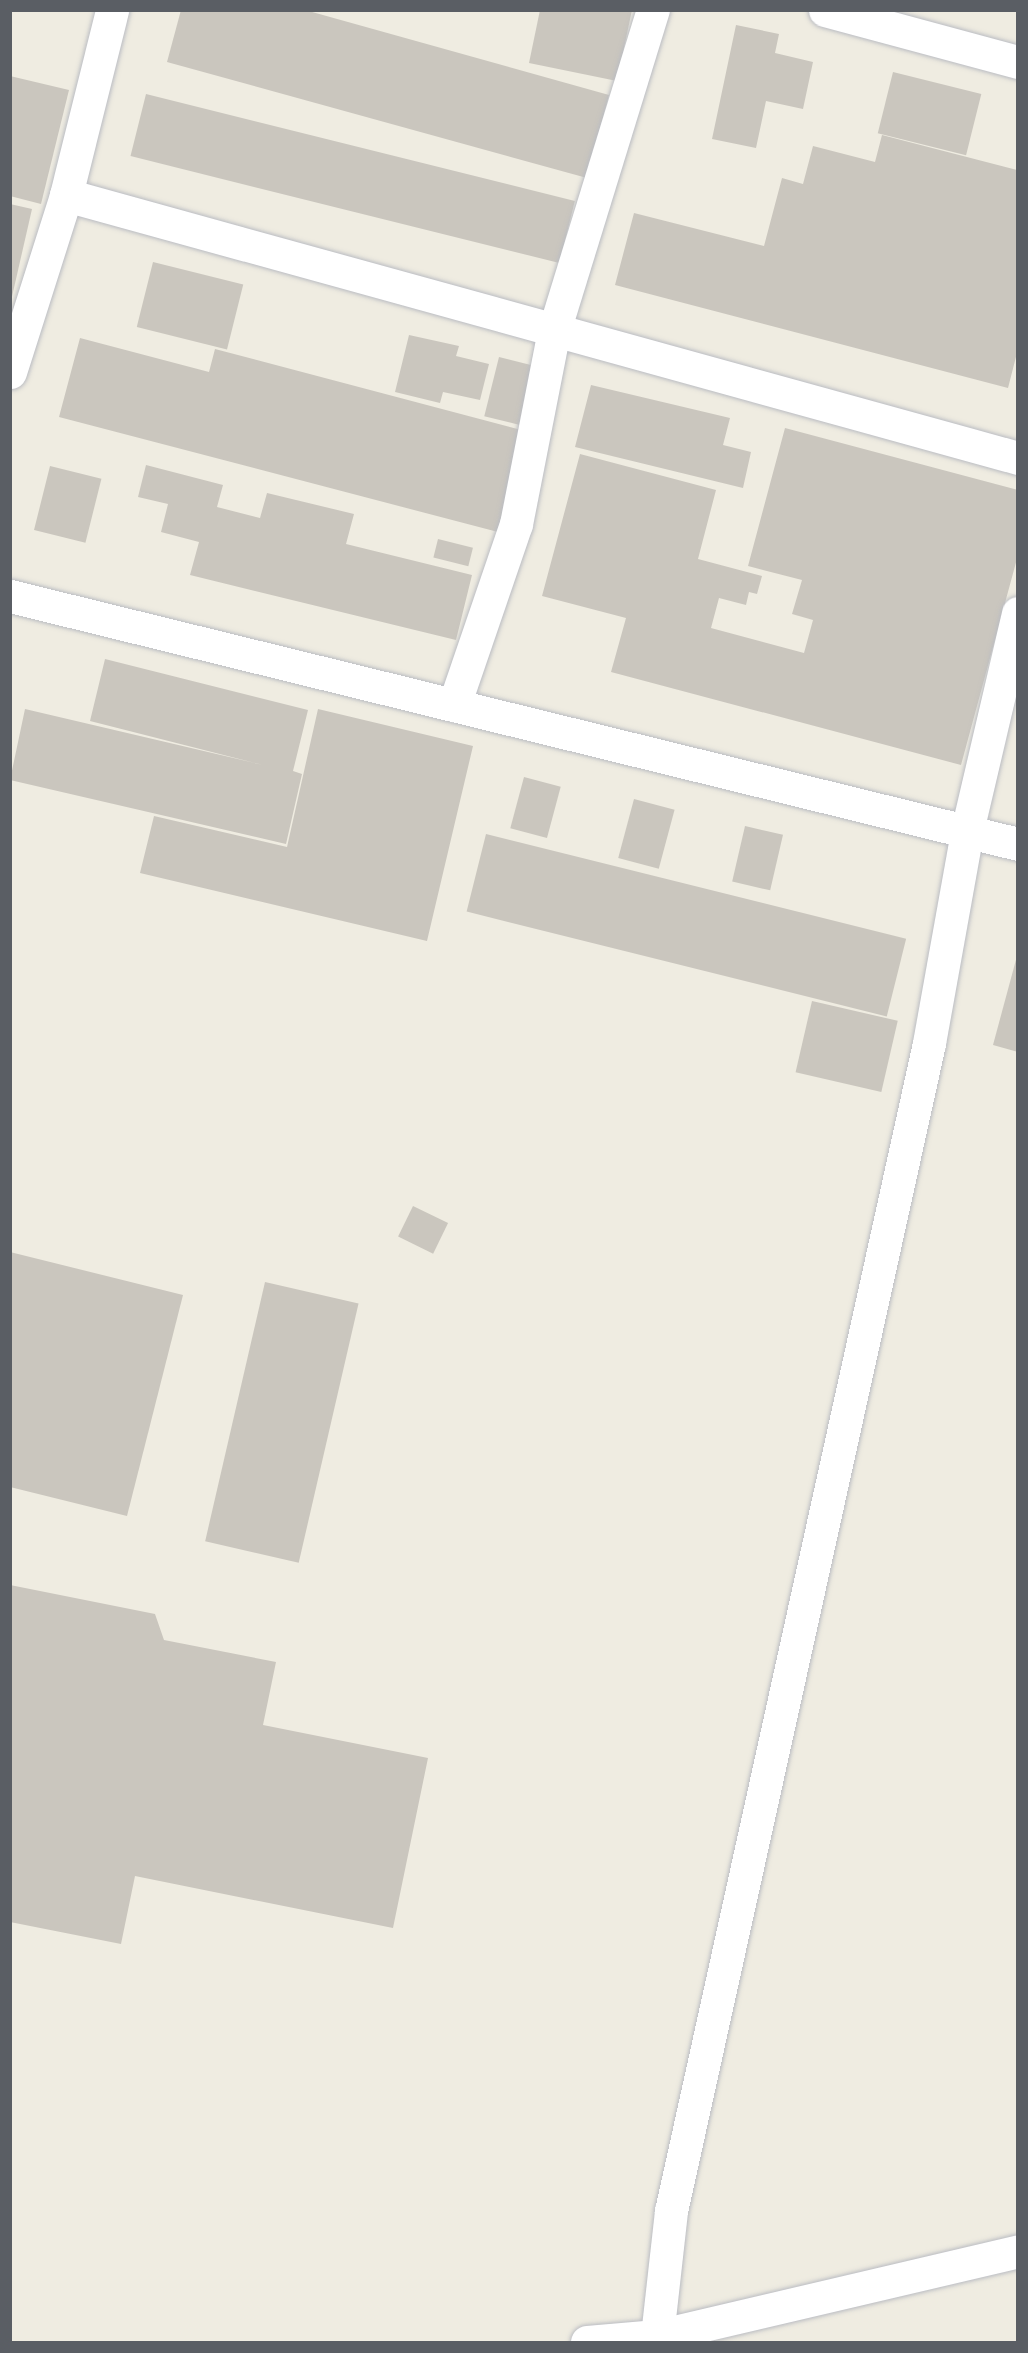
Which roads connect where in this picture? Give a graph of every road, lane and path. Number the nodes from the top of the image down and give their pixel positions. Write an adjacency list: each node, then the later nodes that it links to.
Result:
1 (112, 10): 5 (street)
2 (653, 10): 6 (street)
3 (825, 10): 4 (street)
4 (1017, 62)
5 (66, 195): 6 (street); 7 (street)
6 (554, 331): 8 (street); 11 (street)
7 (10, 372)
8 (1017, 459)
9 (10, 596): 11 (street)
10 (1017, 613): 12 (street)
11 (454, 705): 12 (street)
12 (967, 831): 13 (street); 15 (street)
13 (1017, 844)
14 (1017, 2251): 15 (street)
15 (659, 2339): 16 (street)
16 (587, 2343)

